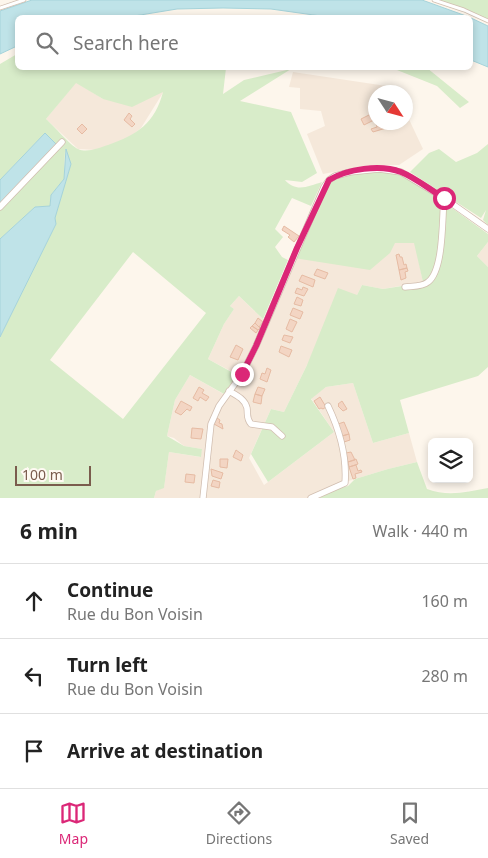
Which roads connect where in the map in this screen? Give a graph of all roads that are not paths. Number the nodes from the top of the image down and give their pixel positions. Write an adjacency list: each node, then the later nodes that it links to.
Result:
1 (24, 0): 3 (lane)
2 (434, 0): 4 (lane)
3 (0, 8)
4 (488, 21)
5 (62, 142): 7 (street)
6 (444, 198): 8 (street); 9 (street); 10 (street)
7 (0, 207)
8 (488, 229)
9 (405, 287)
10 (229, 391): 12 (street); 13 (street)
11 (328, 406): 14 (street)
12 (282, 436)
13 (203, 498)
14 (311, 498)

